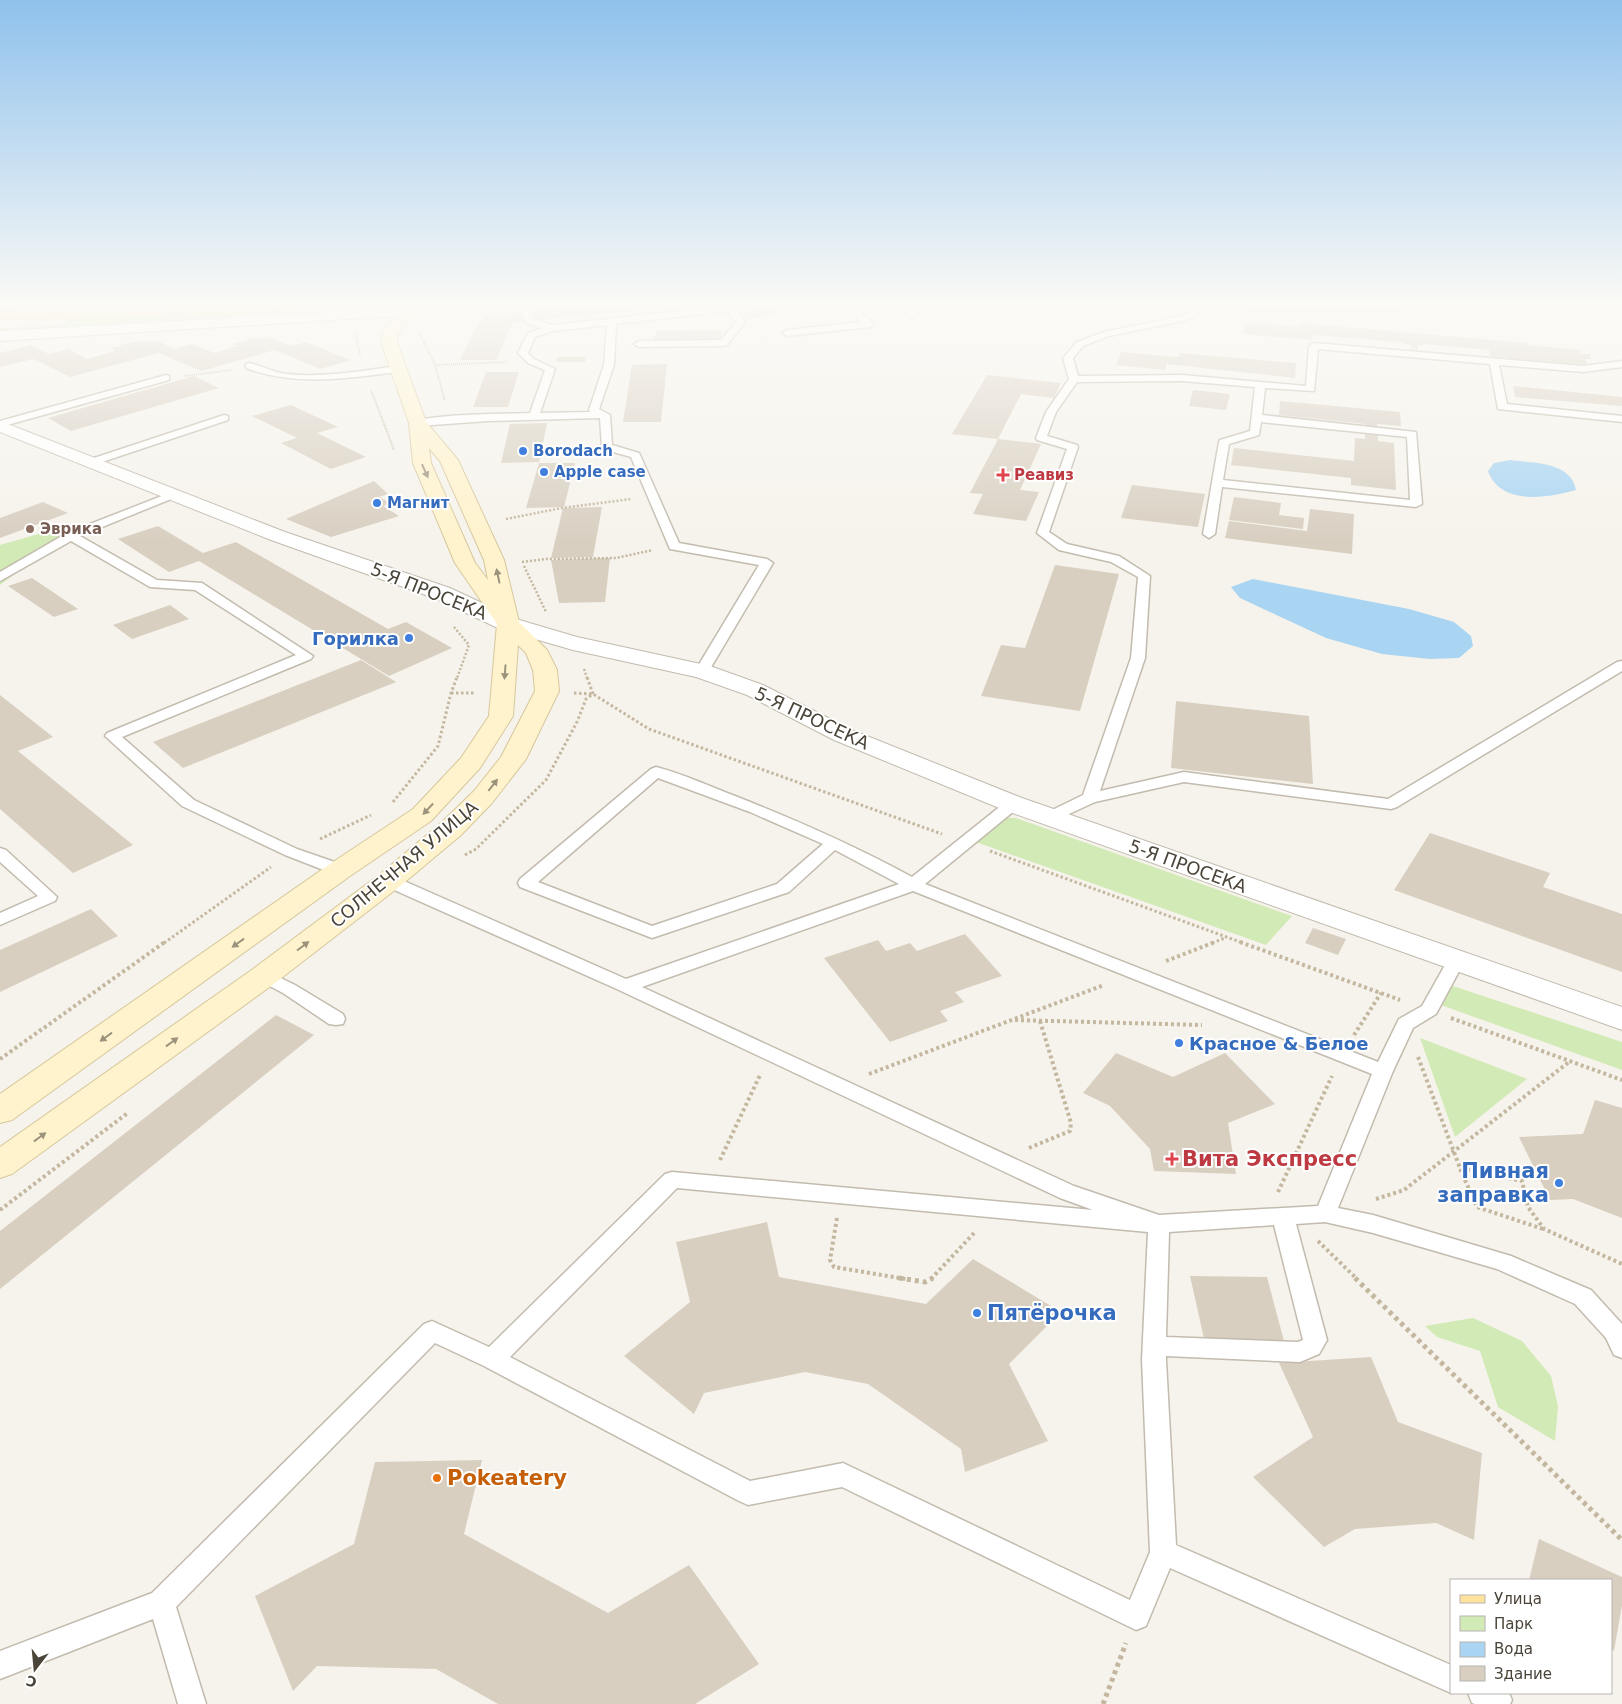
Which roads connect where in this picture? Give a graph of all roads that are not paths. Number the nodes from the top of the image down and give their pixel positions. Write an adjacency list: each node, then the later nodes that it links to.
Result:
1 (150, 383): 16 (lane)
2 (403, 383): 15 (main road)
3 (545, 383): 11 (lane)
4 (603, 383): 10 (lane)
5 (1072, 383): 26 (lane)
6 (1232, 383): 9 (lane)
7 (1312, 383): 9 (lane)
8 (1498, 383): 14 (lane)
9 (1260, 385): 13 (lane)
10 (605, 415): 11 (lane); 25 (lane)
11 (534, 416): 15 (lane)
12 (224, 418): 17 (lane)
13 (1256, 418): 18 (lane); 18 (lane)
14 (1622, 419)
15 (418, 423): 23 (main road, one-way to 23); 23 (main road, one-way to 15)
16 (0, 425): 17 (street, 5-Я ПРОСЕКА)
17 (89, 463): 19 (street, 5-Я ПРОСЕКА)
18 (1217, 483): 20 (lane)
19 (172, 495): 21 (lane); 23 (street, 5-Я ПРОСЕКА)
20 (1209, 534)
21 (71, 536): 22 (lane); 31 (lane)
22 (0, 577)
23 (508, 624): 25 (street, 5-Я ПРОСЕКА); 31 (main road, СОЛНЕЧНАЯ УЛИЦА, one-way to 31); 32 (main road, СОЛНЕЧНАЯ УЛИЦА, one-way to 23)
24 (1622, 665): 26 (lane)
25 (702, 671): 27 (street, 5-Я ПРОСЕКА)
26 (1090, 798): 28 (lane)
27 (1013, 804): 28 (street, 5-Я ПРОСЕКА); 33 (lane)
28 (1050, 817): 35 (street, 5-Я ПРОСЕКА)
29 (834, 843): 29 (lane); 33 (lane)
30 (0, 854): 34 (lane)
31 (340, 870): 41 (main road, СОЛНЕЧНАЯ УЛИЦА, one-way to 41)
32 (389, 881): 36 (main road, СОЛНЕЧНАЯ УЛИЦА, one-way to 32); 37 (lane)
33 (913, 884): 37 (lane); 40 (lane)
34 (0, 920)
35 (1455, 962): 39 (street, 5-Я ПРОСЕКА); 40 (lane)
36 (264, 976): 38 (lane); 42 (main road, СОЛНЕЧНАЯ УЛИЦА, one-way to 36)
37 (625, 986): 45 (lane)
38 (336, 1019)
39 (1622, 1019)
40 (1383, 1072): 43 (lane)
41 (0, 1111)
42 (0, 1165)
43 (1325, 1214): 44 (lane); 47 (lane)
44 (1280, 1217): 45 (lane); 46 (lane)
45 (1159, 1224): 46 (lane); 48 (lane)
46 (1154, 1346): 49 (lane)
47 (1622, 1348)
48 (492, 1359): 49 (lane); 50 (lane)
49 (1163, 1552): 52 (lane)
50 (161, 1603): 51 (lane); 53 (lane)
51 (0, 1665)
52 (1450, 1679)
53 (192, 1704)

